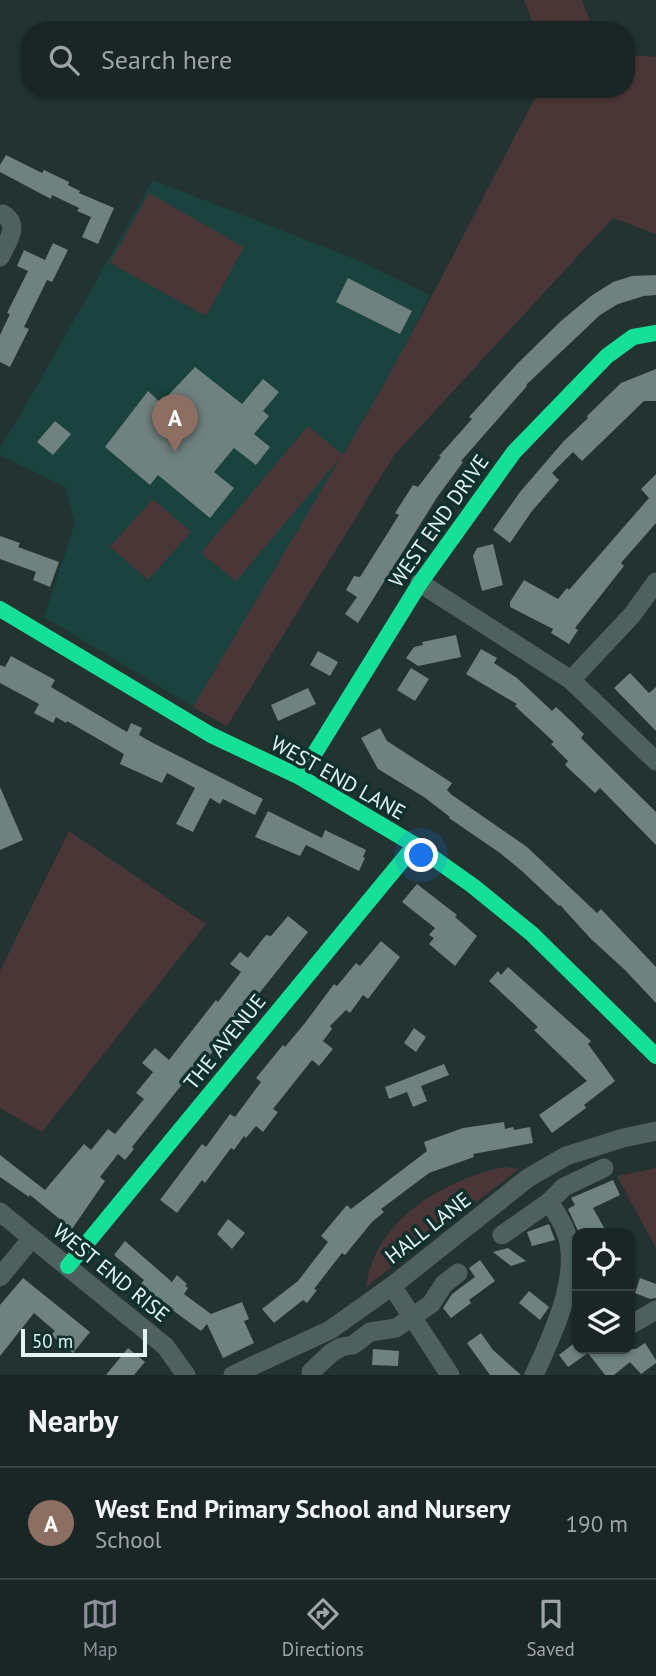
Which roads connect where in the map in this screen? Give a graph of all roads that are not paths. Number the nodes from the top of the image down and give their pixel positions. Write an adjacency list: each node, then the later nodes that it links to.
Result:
1 (3, 214): 2 (street)
2 (0, 257)
3 (656, 332): 5 (street, WEST END DRIVE)
4 (656, 582): 7 (street)
5 (420, 583): 7 (street); 9 (street, WEST END DRIVE)
6 (0, 609): 9 (street, WEST END LANE)
7 (572, 680): 8 (street)
8 (656, 761)
9 (300, 777): 10 (street, WEST END LANE)
10 (415, 845): 11 (street, WEST END LANE); 18 (street, THE AVENUE)
11 (656, 1056)
12 (656, 1131): 21 (street, HALL LANE)
13 (604, 1168): 14 (street)
14 (549, 1202): 16 (street); 24 (street)
15 (0, 1212): 17 (street, WEST END RISE)
16 (502, 1235)
17 (32, 1238): 18 (street, WEST END RISE); 20 (street)
18 (68, 1266): 27 (street, WEST END RISE)
19 (458, 1273): 23 (street)
20 (0, 1277)
21 (392, 1286): 23 (street); 28 (street, HALL LANE)
22 (656, 1310): 25 (street)
23 (411, 1315): 26 (street); 29 (street)
24 (569, 1315): 30 (street)
25 (635, 1322)
26 (311, 1372)
27 (186, 1375)
28 (233, 1375)
29 (450, 1375)
30 (534, 1375)

